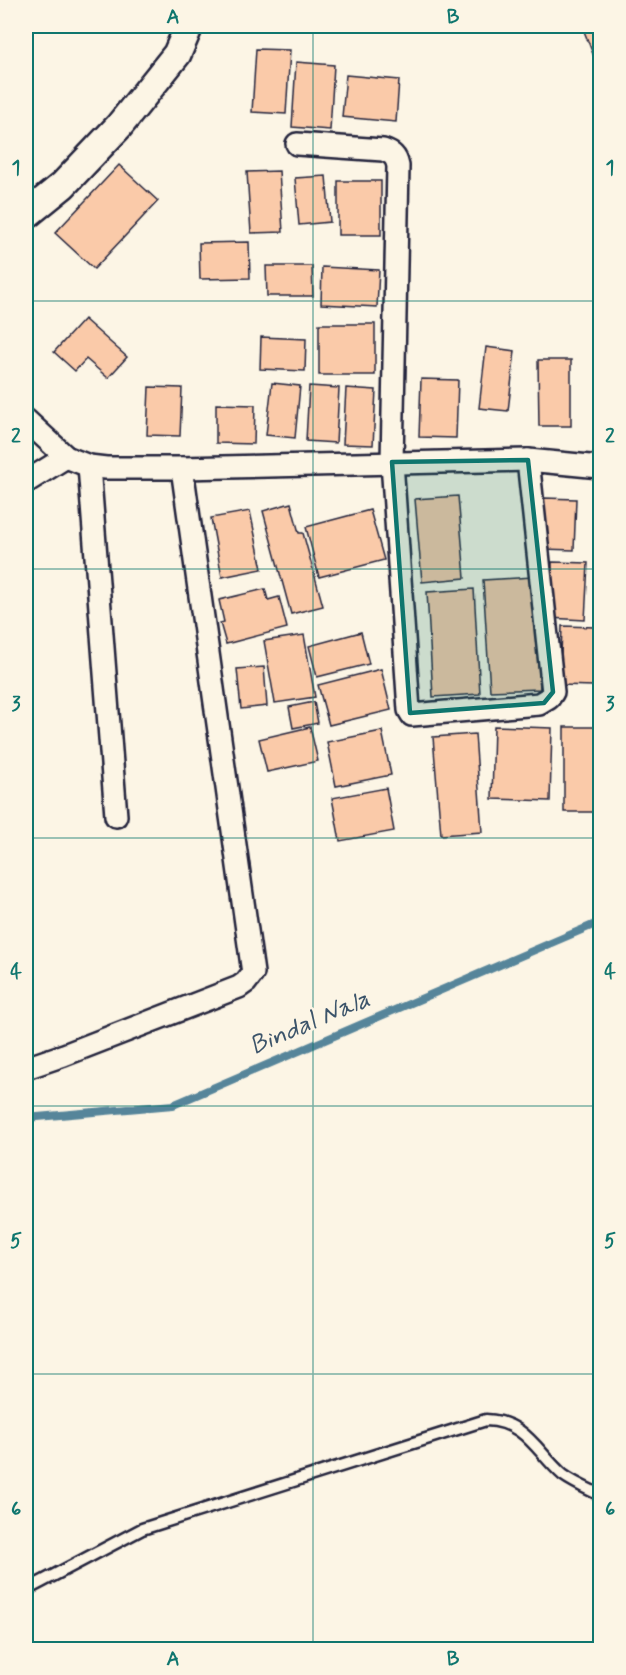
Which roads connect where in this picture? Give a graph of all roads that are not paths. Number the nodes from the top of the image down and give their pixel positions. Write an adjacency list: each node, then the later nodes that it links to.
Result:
1 (189, 26): 3 (street)
2 (297, 144): 7 (street)
3 (26, 215)
4 (26, 420): 5 (street)
5 (66, 457): 8 (street); 11 (street)
6 (528, 460): 7 (street); 7 (street); 9 (street)
7 (392, 462): 10 (street)
8 (89, 466): 10 (street); 12 (street)
9 (600, 466)
10 (182, 468): 13 (street)
11 (26, 482)
12 (116, 816)
13 (26, 1068)
14 (600, 1495): 15 (lane)
15 (26, 1590)

